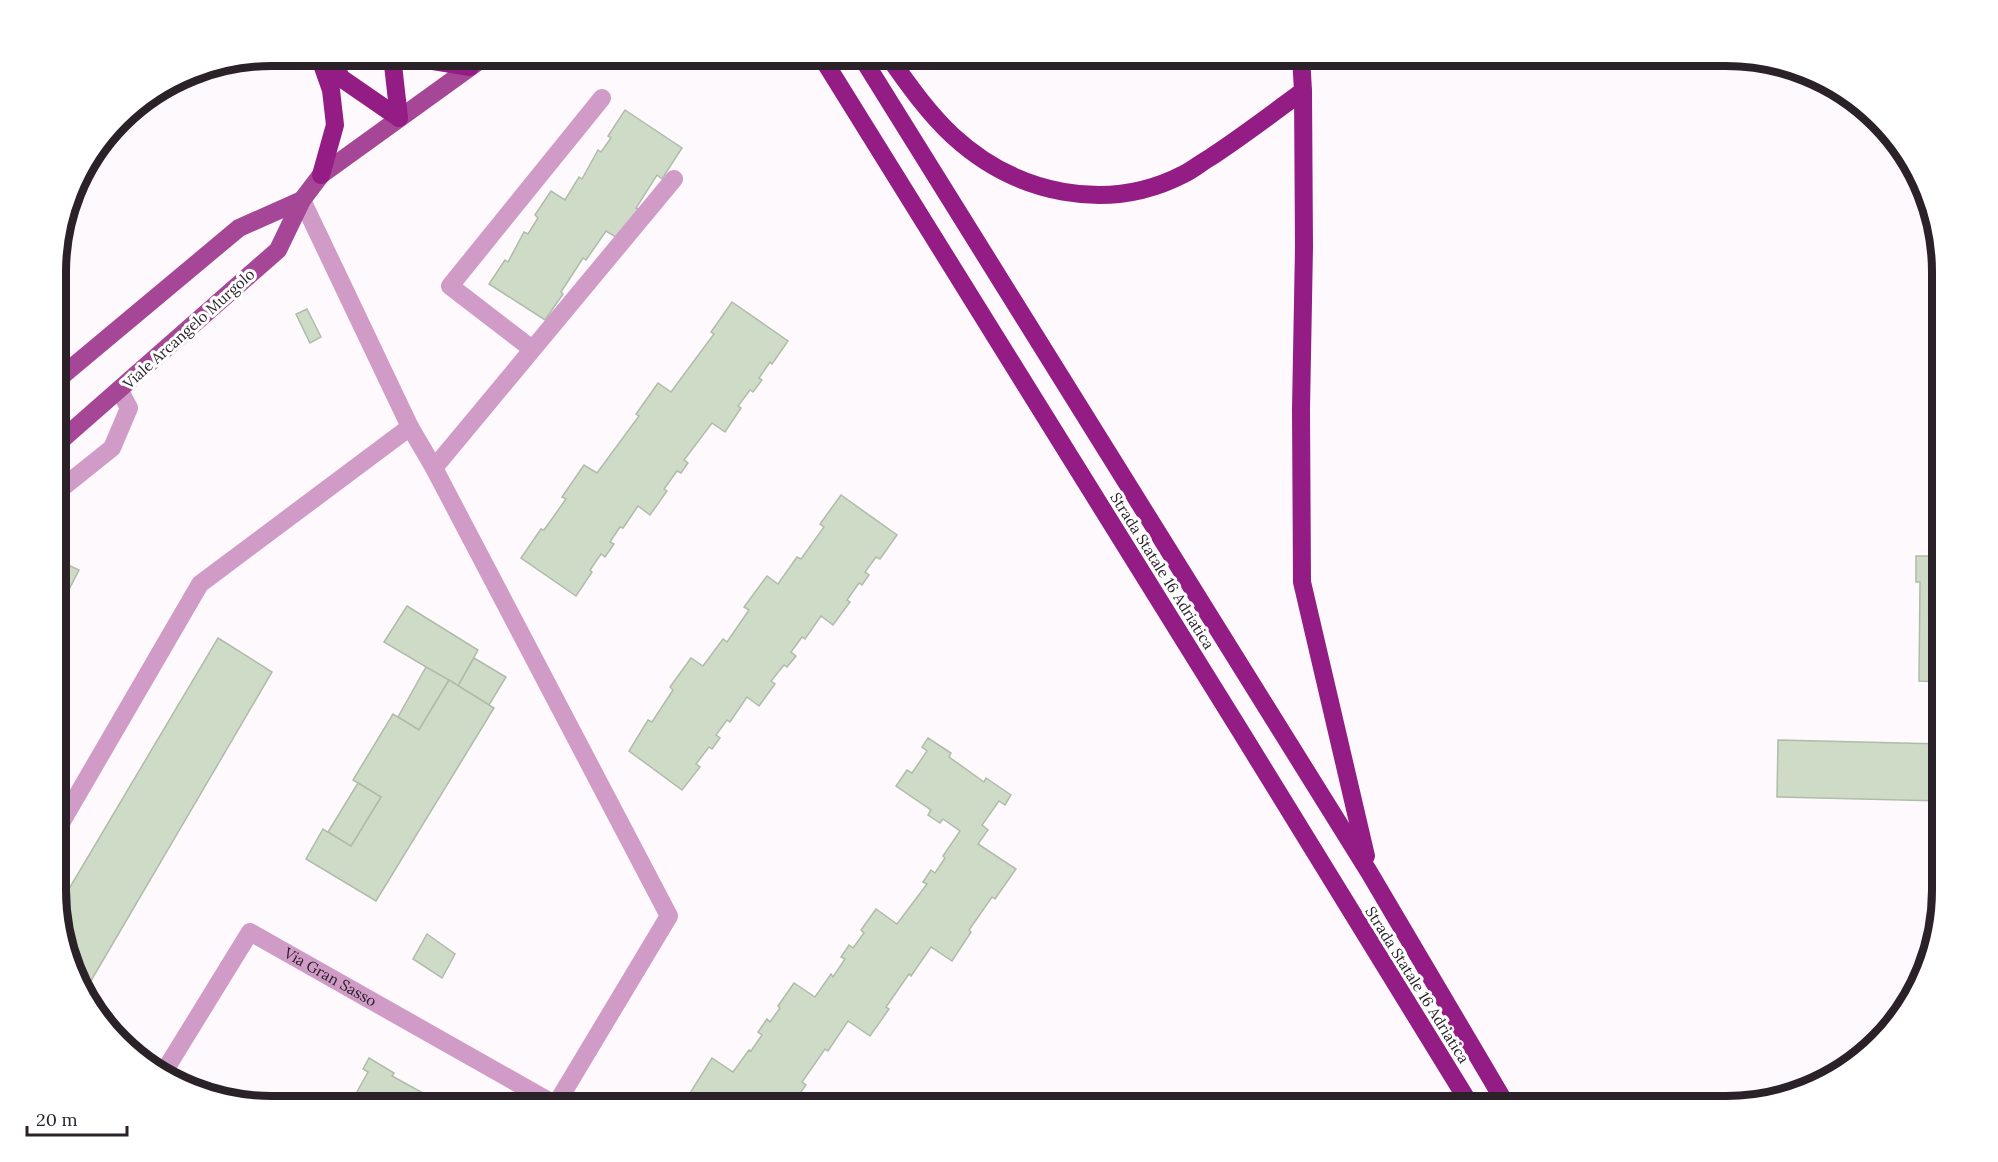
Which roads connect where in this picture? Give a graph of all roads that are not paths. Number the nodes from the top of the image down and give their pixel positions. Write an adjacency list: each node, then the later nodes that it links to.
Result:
1 (323, 66): 14 (highway)
2 (336, 66): 13 (highway)
3 (393, 66): 13 (highway)
4 (459, 66): 10 (highway)
5 (473, 66): 10 (main road, Viale Arcangelo Murgolo)
6 (827, 66): 29 (highway, Strada Statale 16 Adriatica)
7 (867, 66): 25 (highway, Strada Statale 16 Adriatica)
8 (895, 66): 11 (highway)
9 (1302, 66): 11 (highway)
10 (470, 68): 13 (main road, Viale Arcangelo Murgolo)
11 (1304, 91): 25 (highway)
12 (602, 98): 17 (street)
13 (399, 118): 14 (main road, Viale Arcangelo Murgolo)
14 (321, 175): 16 (main road, Viale Arcangelo Murgolo)
15 (674, 179): 17 (street)
16 (302, 200): 18 (main road, Viale Arcangelo Murgolo); 19 (main road, Viale Arcangelo Murgolo); 20 (street)
17 (532, 349): 22 (street)
18 (66, 372)
19 (120, 391): 21 (main road, Viale Arcangelo Murgolo); 23 (street)
20 (410, 427): 22 (street); 24 (street)
21 (66, 436)
22 (434, 468): 28 (street)
23 (66, 485)
24 (66, 815)
25 (1369, 872): 30 (highway, Strada Statale 16 Adriatica)
26 (168, 1067): 27 (street, Via Gran Sasso)
27 (537, 1096)
28 (561, 1096)
29 (1465, 1096)
30 (1501, 1096)

